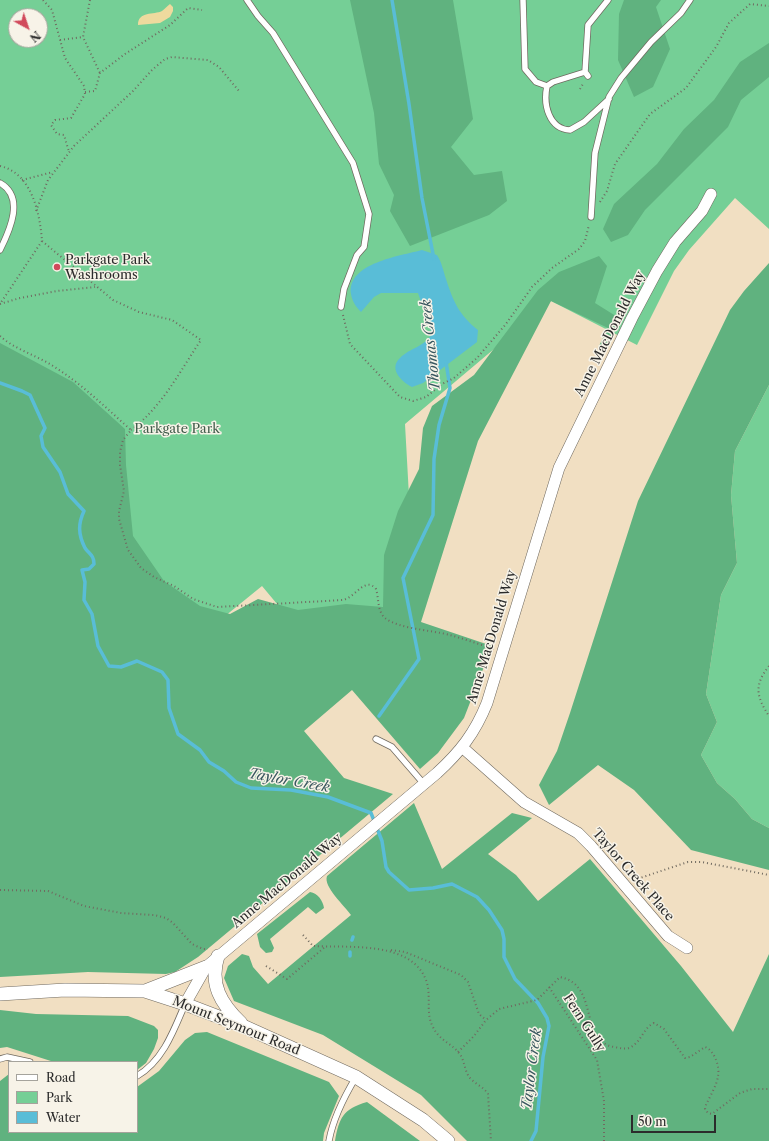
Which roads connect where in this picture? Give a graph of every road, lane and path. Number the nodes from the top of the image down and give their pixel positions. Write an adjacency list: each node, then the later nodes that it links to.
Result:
1 (43, 0): 10 (path)
2 (90, 0): 9 (path)
3 (247, 0): 28 (lane)
4 (523, 0): 12 (lane)
5 (608, 0): 12 (lane)
6 (690, 0): 15 (lane)
7 (769, 6): 23 (path)
8 (202, 10): 11 (path)
9 (82, 37): 10 (path); 11 (path)
10 (60, 40): 14 (path)
11 (100, 73): 14 (path)
12 (547, 86): 15 (lane)
13 (239, 91): 16 (path)
14 (85, 92): 16 (path)
15 (609, 99): 23 (lane)
16 (69, 153): 18 (path)
17 (0, 166): 19 (path)
18 (54, 171): 19 (path); 22 (path)
19 (22, 180): 22 (path)
20 (0, 183): 25 (lane)
21 (712, 194): 31 (street, Anne MacDonald Way)
22 (36, 211): 24 (path)
23 (591, 217): 28 (path)
24 (42, 241): 26 (path); 27 (path)
25 (0, 250)
26 (95, 287): 27 (path); 30 (path)
27 (0, 304)
28 (341, 307)
29 (0, 336): 30 (path)
30 (131, 430): 31 (path)
31 (502, 651): 35 (street, Anne MacDonald Way)
32 (769, 666): 33 (path)
33 (769, 716)
34 (376, 739): 36 (lane)
35 (463, 748): 36 (street, Anne MacDonald Way); 38 (street, Taylor Creek Place)
36 (424, 784): 44 (street, Anne MacDonald Way)
37 (769, 875): 38 (path)
38 (624, 884): 42 (street, Taylor Creek Place)
39 (0, 890): 44 (path)
40 (303, 935): 41 (path)
41 (325, 947): 43 (path); 47 (path)
42 (687, 948)
43 (389, 950): 53 (path); 55 (path)
44 (214, 953): 46 (street, Anne MacDonald Way); 54 (street)
45 (266, 966): 47 (path)
46 (206, 967): 50 (street); 52 (street, Anne MacDonald Way)
47 (287, 979): 48 (path)
48 (284, 981)
49 (549, 987): 53 (path); 60 (path); 64 (path, Fern Gully)
50 (145, 991): 51 (street, Mount Seymour Road); 52 (street, Mount Seymour Road)
51 (0, 994)
52 (185, 1004): 54 (street, Mount Seymour Road); 58 (lane)
53 (486, 1020): 55 (path)
54 (245, 1028): 59 (street, Mount Seymour Road)
55 (458, 1052): 63 (path)
56 (0, 1058): 57 (lane)
57 (25, 1061)
58 (138, 1075)
59 (356, 1077): 61 (lane); 62 (street, Mount Seymour Road)
60 (769, 1089)
61 (329, 1141)
62 (448, 1141)
63 (491, 1141)
64 (604, 1141)

